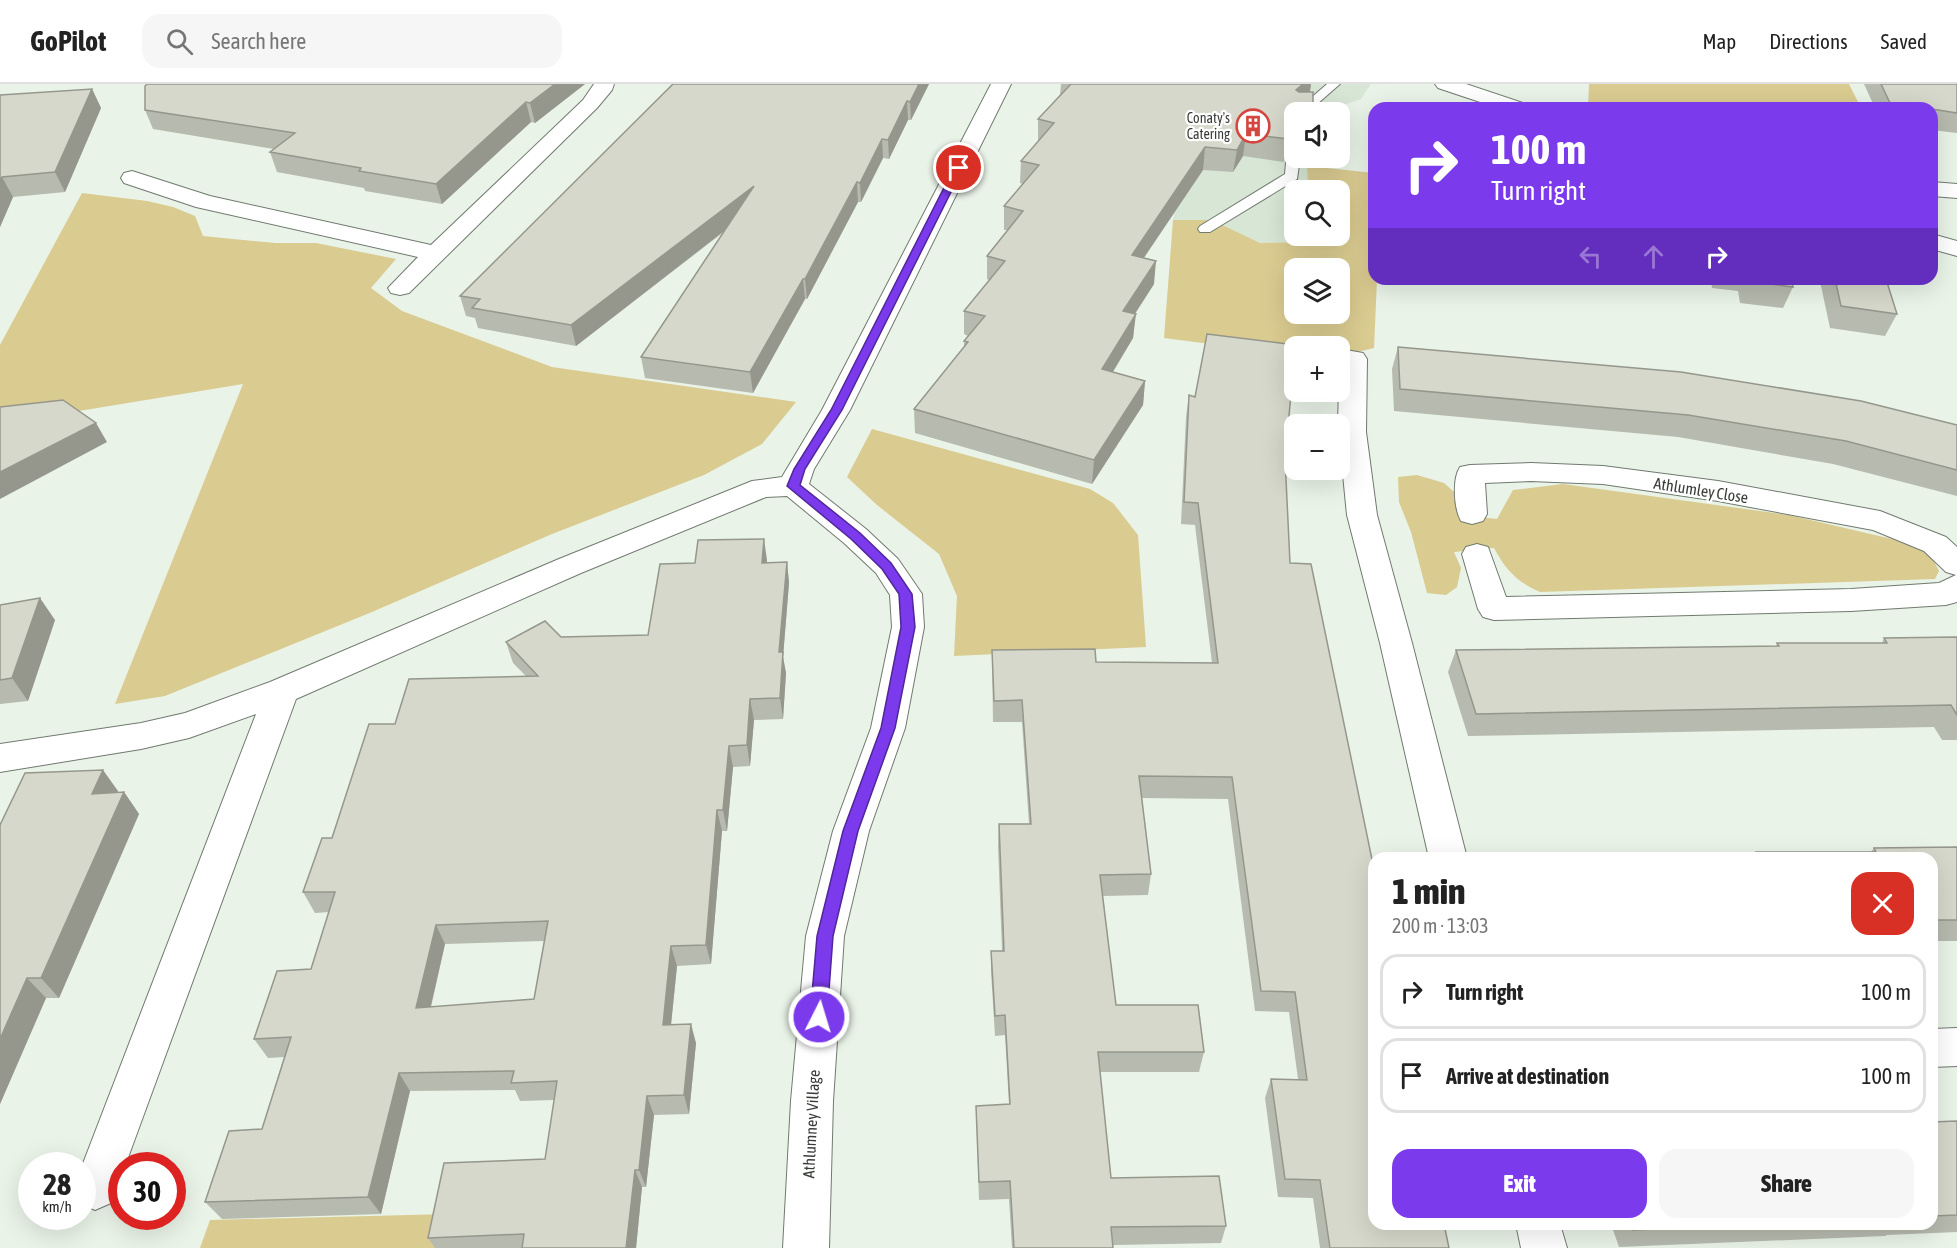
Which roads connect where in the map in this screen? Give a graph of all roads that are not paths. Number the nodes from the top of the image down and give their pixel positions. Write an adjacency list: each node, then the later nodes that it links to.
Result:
1 (604, 84): 14 (street)
2 (1001, 84): 17 (street)
3 (1334, 84): 5 (lane)
4 (1445, 84): 6 (street)
5 (1313, 102)
6 (1500, 102)
7 (1292, 168): 11 (lane)
8 (132, 178): 14 (street)
9 (1938, 189): 10 (street)
10 (1957, 191)
11 (1205, 229)
12 (1938, 243): 13 (street)
13 (1957, 249)
14 (434, 253): 15 (street)
15 (400, 288)
16 (1350, 358): 24 (street)
17 (793, 486): 22 (street); 29 (street, Athlumney Village)
18 (1472, 514): 20 (street, Athlumley Close)
19 (1477, 554): 21 (street)
20 (1957, 565)
21 (1957, 586)
22 (282, 691): 23 (street); 27 (street)
23 (0, 758)
24 (1447, 852)
25 (1957, 1047): 26 (street)
26 (1938, 1048)
27 (96, 1185)
28 (1540, 1230): 30 (street)
29 (806, 1248)
30 (1544, 1248)

